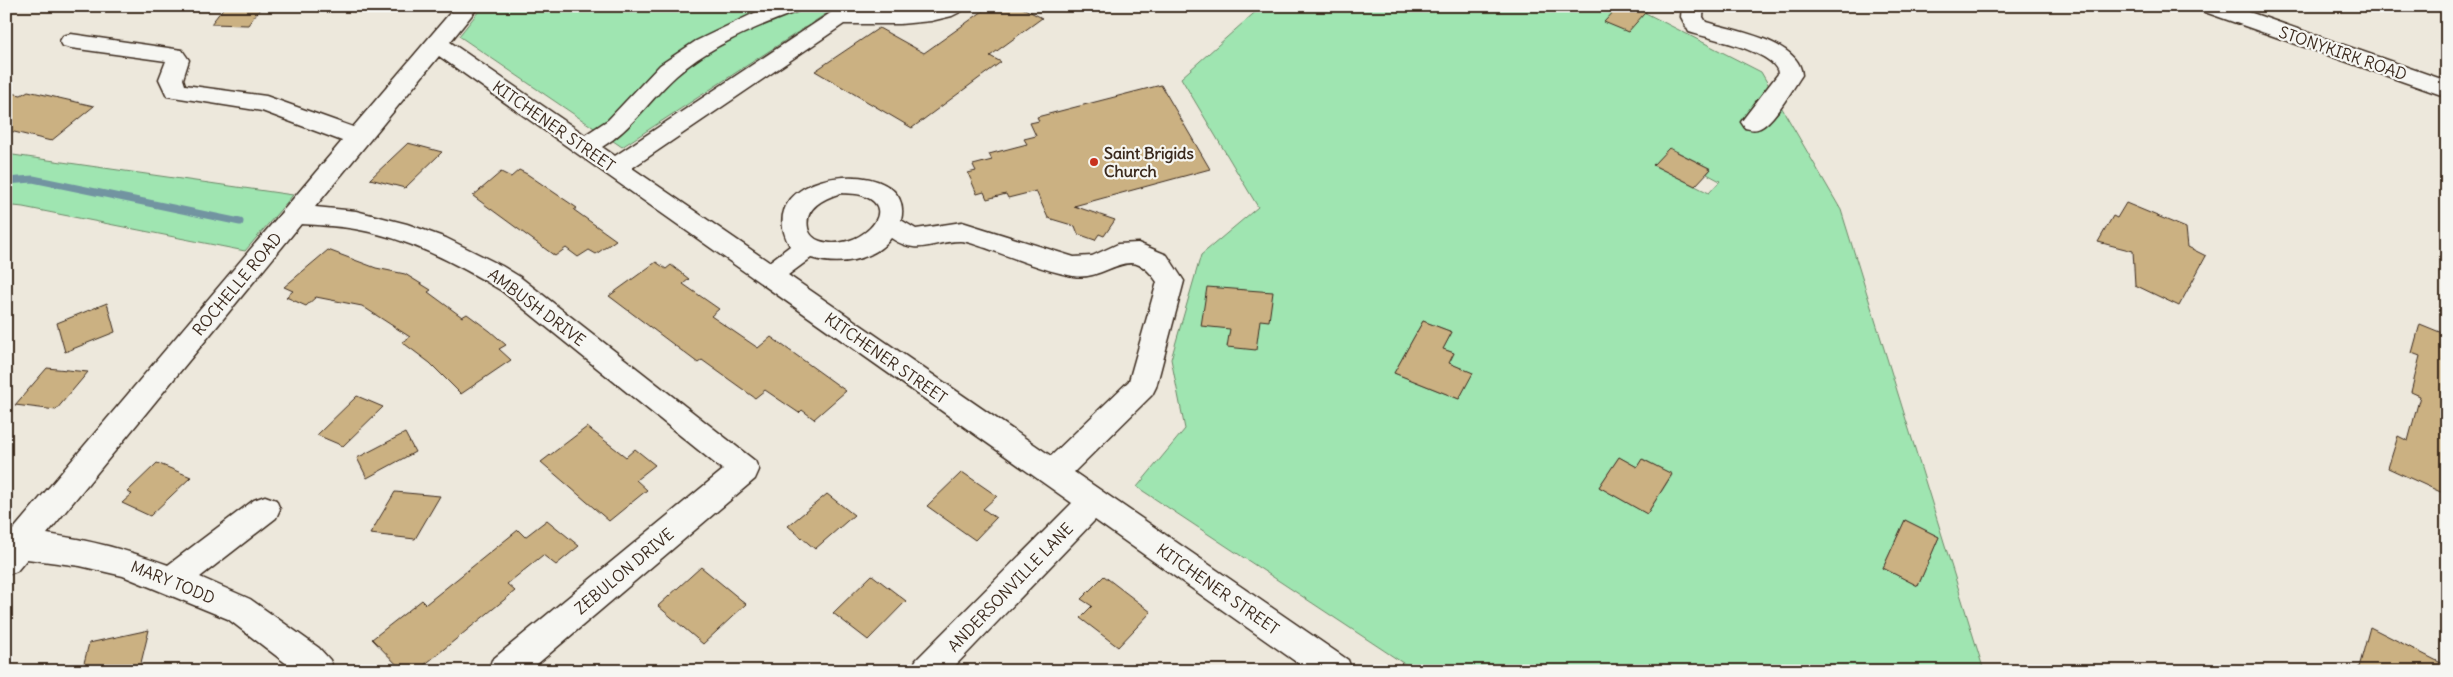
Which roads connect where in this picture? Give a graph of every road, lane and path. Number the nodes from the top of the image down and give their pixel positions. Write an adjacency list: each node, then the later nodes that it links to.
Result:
1 (468, 6): 9 (street, ROCHELLE ROAD)
2 (790, 6): 6 (street)
3 (954, 6): 7 (street)
4 (1693, 6): 11 (street)
5 (2210, 6): 10 (street, STONYKIRK ROAD)
6 (760, 12): 13 (street)
7 (848, 12): 14 (street)
8 (71, 41): 12 (street)
9 (436, 44): 12 (street, ROCHELLE ROAD); 13 (street, KITCHENER STREET)
10 (2447, 89)
11 (1753, 122)
12 (358, 138): 15 (street, ROCHELLE ROAD)
13 (584, 147): 14 (street, KITCHENER STREET)
14 (614, 168): 18 (street, KITCHENER STREET)
15 (295, 214): 19 (street, AMBUSH DRIVE); 23 (street, ROCHELLE ROAD)
16 (889, 224): 17 (street); 17 (street); 20 (street)
17 (807, 247): 18 (street)
18 (769, 276): 20 (street, KITCHENER STREET)
19 (744, 470): 26 (street, ZEBULON DRIVE)
20 (1052, 474): 21 (street, KITCHENER STREET)
21 (1092, 502): 27 (street, ANDERSONVILLE LANE); 28 (street, KITCHENER STREET)
22 (265, 509): 24 (street)
23 (11, 549): 24 (street, MARY TODD)
24 (172, 580): 25 (street, MARY TODD)
25 (318, 671)
26 (504, 671)
27 (928, 671)
28 (1336, 671)

